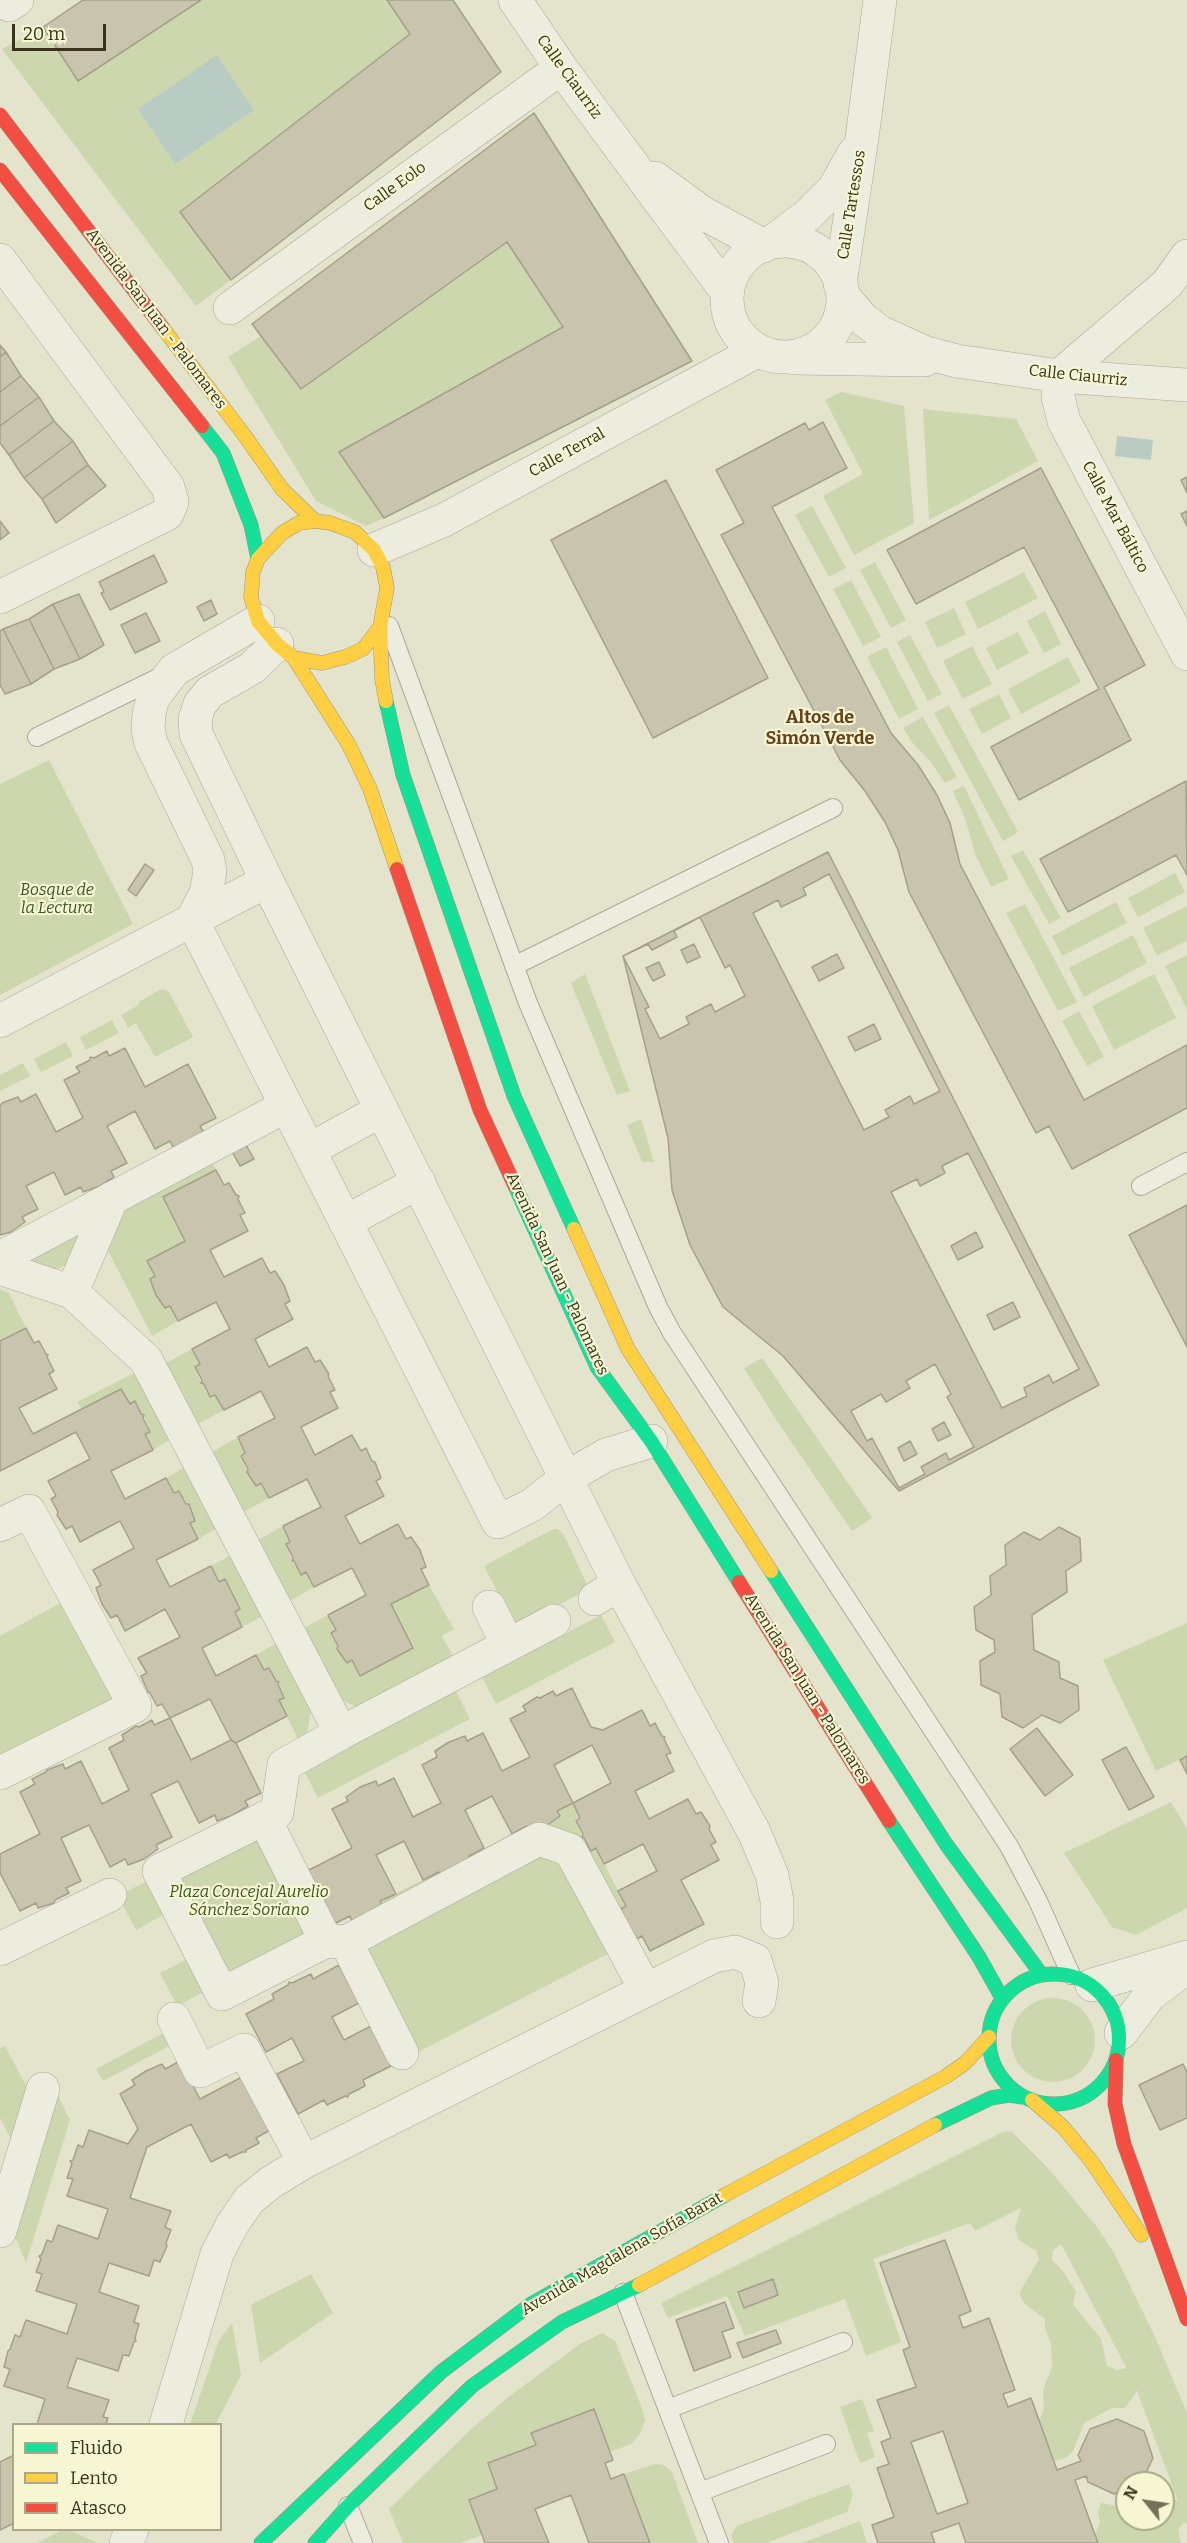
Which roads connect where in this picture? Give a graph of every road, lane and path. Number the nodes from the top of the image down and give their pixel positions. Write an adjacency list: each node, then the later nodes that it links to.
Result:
1 (514, 0): 3 (street, Calle Ciaurriz)
2 (880, 0): 5 (street, Calle Tartessos)
3 (561, 68): 6 (street, Calle Ciaurriz); 13 (street, Calle Eolo)
4 (0, 115): 18 (street, Avenida San Juan - Palomares)
5 (864, 126): 8 (street, Calle Tartessos); 11 (street, Calle Tartessos)
6 (625, 154): 8 (street, Calle Ciaurriz); 12 (street, Calle Ciaurriz)
7 (0, 170): 20 (street, Avenida San Juan - Palomares)
8 (768, 244): 11 (street); 12 (street)
9 (1187, 256): 16 (street)
10 (0, 260): 21 (street)
11 (841, 290): 14 (street); 15 (street, Calle Ciaurriz)
12 (727, 292): 14 (street)
13 (231, 308)
14 (771, 354): 15 (street, Calle Ciaurriz); 19 (street, Calle Terral)
15 (969, 363): 16 (street, Calle Ciaurriz)
16 (1059, 376): 17 (street, Calle Ciaurriz); 24 (street, Calle Mar Báltico)
17 (1187, 385)
18 (315, 521): 19 (street); 20 (street)
19 (374, 550): 22 (street)
20 (258, 559): 23 (street)
21 (0, 597)
22 (382, 619): 23 (street); 30 (lane); 58 (street, Avenida San Juan - Palomares)
23 (276, 641): 25 (street); 28 (street); 43 (street, Avenida San Juan - Palomares)
24 (1187, 654)
25 (174, 670): 26 (lane); 29 (street)
26 (37, 737)
27 (833, 808): 30 (lane)
28 (267, 881): 29 (street); 33 (street)
29 (192, 920): 31 (street); 32 (street)
30 (514, 966): 59 (lane)
31 (0, 1021)
32 (286, 1106): 34 (street); 38 (street)
33 (382, 1110): 34 (street); 36 (street)
34 (309, 1150): 39 (street)
35 (1187, 1162): 37 (lane)
36 (418, 1182): 39 (street); 44 (street)
37 (1141, 1186)
38 (112, 1198): 40 (street); 42 (street)
39 (345, 1222): 44 (street)
40 (0, 1258)
41 (0, 1268): 42 (street)
42 (72, 1292): 49 (street)
43 (651, 1441): 44 (street); 61 (street, Avenida San Juan - Palomares)
44 (566, 1478): 53 (street)
45 (0, 1525): 50 (street)
46 (489, 1607): 48 (street)
47 (554, 1621): 48 (street)
48 (508, 1645): 49 (street)
49 (341, 1733): 51 (street)
50 (0, 1773)
51 (264, 1818): 54 (street); 54 (street)
52 (110, 1894): 55 (street)
53 (777, 1922)
54 (336, 1941): 60 (street); 66 (street)
55 (0, 1949)
56 (1187, 1957): 59 (street)
57 (1187, 1967): 65 (street)
58 (1041, 1974): 59 (street); 61 (street)
59 (1082, 1980): 65 (street)
60 (646, 1990): 62 (street); 69 (street)
61 (1002, 1998): 64 (street)
62 (759, 2001)
63 (174, 2019): 69 (street)
64 (989, 2037): 68 (street); 79 (street, Avenida Magdalena Sofía Barat)
65 (1118, 2047): 68 (street); 72 (street)
66 (402, 2053)
67 (43, 2089): 70 (street)
68 (1027, 2098): 71 (street, Avenida Magdalena Sofía Barat); 72 (street)
69 (304, 2162): 75 (street)
70 (0, 2231)
71 (623, 2293): 74 (lane); 78 (street, Avenida Magdalena Sofía Barat)
72 (1186, 2317)
73 (843, 2342): 74 (lane)
74 (668, 2409): 77 (lane)
75 (166, 2423)
76 (826, 2444): 77 (lane)
77 (700, 2492): 82 (lane)
78 (348, 2506): 80 (street, Avenida Magdalena Sofía Barat); 81 (lane)
79 (261, 2543)
80 (315, 2543)
81 (363, 2543)
82 (719, 2543)

